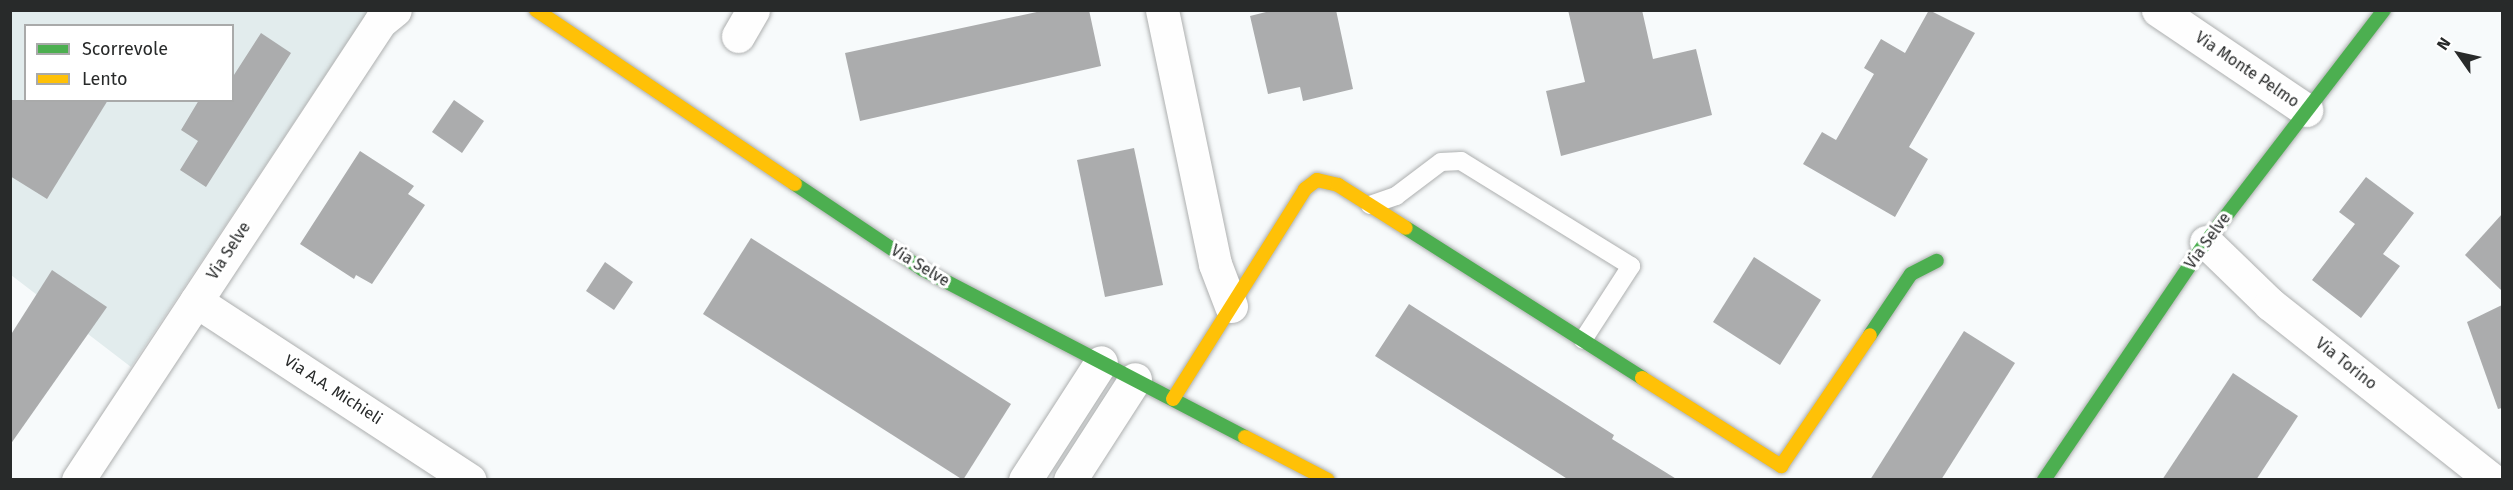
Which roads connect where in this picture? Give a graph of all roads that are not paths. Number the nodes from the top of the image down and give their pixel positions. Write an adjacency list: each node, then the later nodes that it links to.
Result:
1 (536, 10): 13 (street, Via Selve)
2 (1162, 10): 11 (street)
3 (2158, 10): 6 (street, Via Monte Pelmo)
4 (2384, 10): 6 (street, Via Selve)
5 (380, 14): 10 (street, Via Selve)
6 (2306, 110): 8 (street, Via Selve)
7 (1370, 205): 11 (street); 12 (street); 12 (lane)
8 (2206, 243): 21 (street, Via Selve); 22 (street, Via Torino)
9 (1937, 261): 12 (street)
10 (196, 302): 16 (street, Via Selve); 17 (street, Via A.A. Michieli)
11 (1232, 306): 15 (street)
12 (1583, 340)
13 (1101, 362): 14 (street, Via Selve); 18 (street)
14 (1135, 379): 15 (street, Via Selve); 19 (street)
15 (1173, 399): 20 (street, Via Selve)
16 (78, 480)
17 (470, 480)
18 (1025, 480)
19 (1070, 480)
20 (1328, 480)
21 (2044, 480)
22 (2492, 480)

